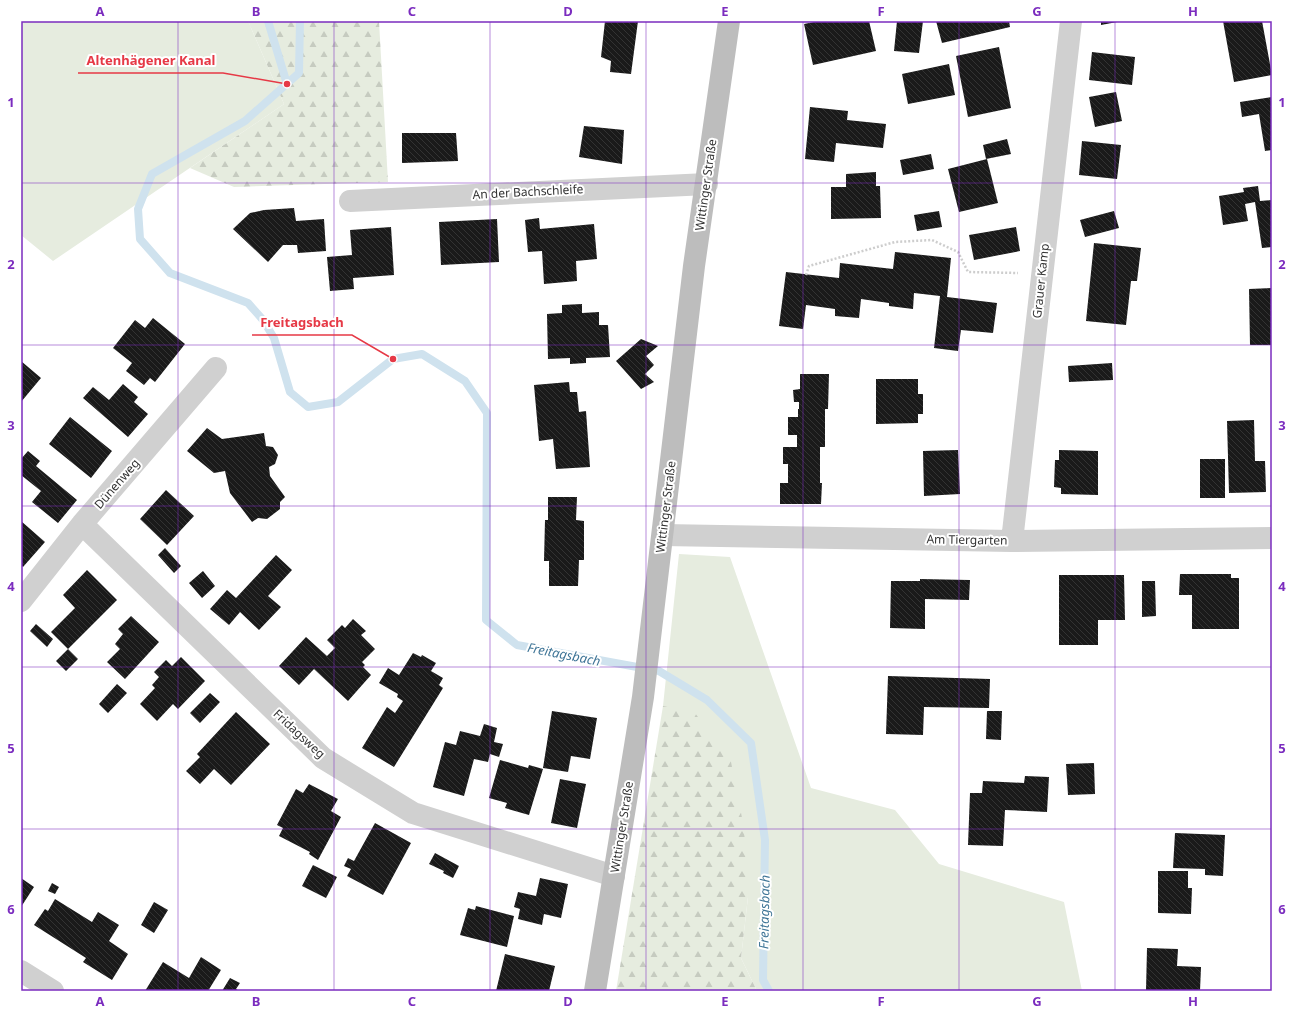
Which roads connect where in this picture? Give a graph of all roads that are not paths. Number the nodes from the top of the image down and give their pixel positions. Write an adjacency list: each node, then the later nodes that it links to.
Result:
1 (729, 21): 3 (main road, Wittinger Straße)
2 (1071, 21): 9 (street, Grauer Kamp)
3 (707, 184): 4 (street, An der Bachschleife); 7 (main road, Wittinger Straße)
4 (350, 201)
5 (216, 368): 6 (street, Dünenweg)
6 (82, 524): 10 (street, Dünenweg); 11 (street, Fridagsweg)
7 (663, 535): 9 (street, Am Tiergarten); 11 (main road, Wittinger Straße)
8 (1272, 538): 9 (street, Am Tiergarten)
9 (1012, 541)
10 (21, 602)
11 (614, 876): 14 (main road, Wittinger Straße)
12 (21, 971): 13 (street)
13 (53, 991)
14 (595, 991)

